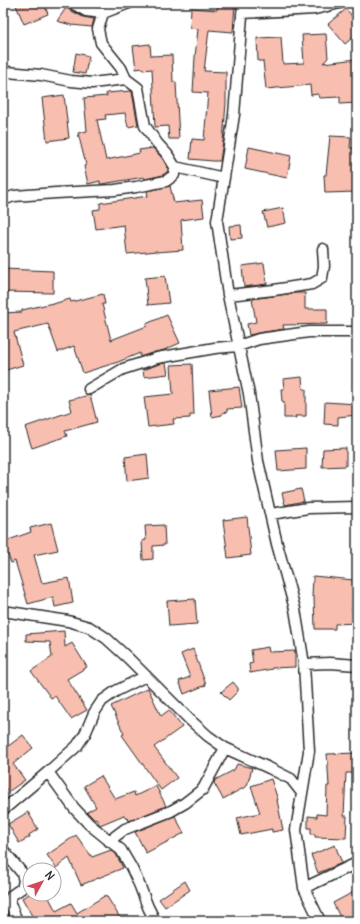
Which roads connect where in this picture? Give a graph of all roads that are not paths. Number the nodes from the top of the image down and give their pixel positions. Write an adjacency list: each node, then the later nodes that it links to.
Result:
1 (72, 3): 5 (street)
2 (129, 3): 5 (street)
3 (340, 3): 4 (street)
4 (243, 8): 9 (street)
5 (103, 13): 7 (street)
6 (3, 72): 7 (street)
7 (126, 79): 8 (street)
8 (176, 167): 9 (street); 10 (street)
9 (224, 178): 12 (street)
10 (3, 200)
11 (323, 248): 12 (street)
12 (228, 295): 14 (street)
13 (357, 332): 14 (street)
14 (238, 346): 15 (street); 17 (street)
15 (89, 389)
16 (357, 507): 17 (street)
17 (271, 514): 19 (street)
18 (3, 611): 21 (street)
19 (304, 664): 20 (street); 24 (street)
20 (357, 665)
21 (146, 676): 22 (street); 23 (street)
22 (225, 748): 24 (street); 26 (street)
23 (48, 772): 25 (street); 26 (street)
24 (302, 793): 29 (street)
25 (3, 810)
26 (109, 841): 31 (street)
27 (3, 850): 30 (street)
28 (357, 863): 29 (street)
29 (304, 888): 32 (street)
30 (17, 921)
31 (155, 921)
32 (320, 921)

